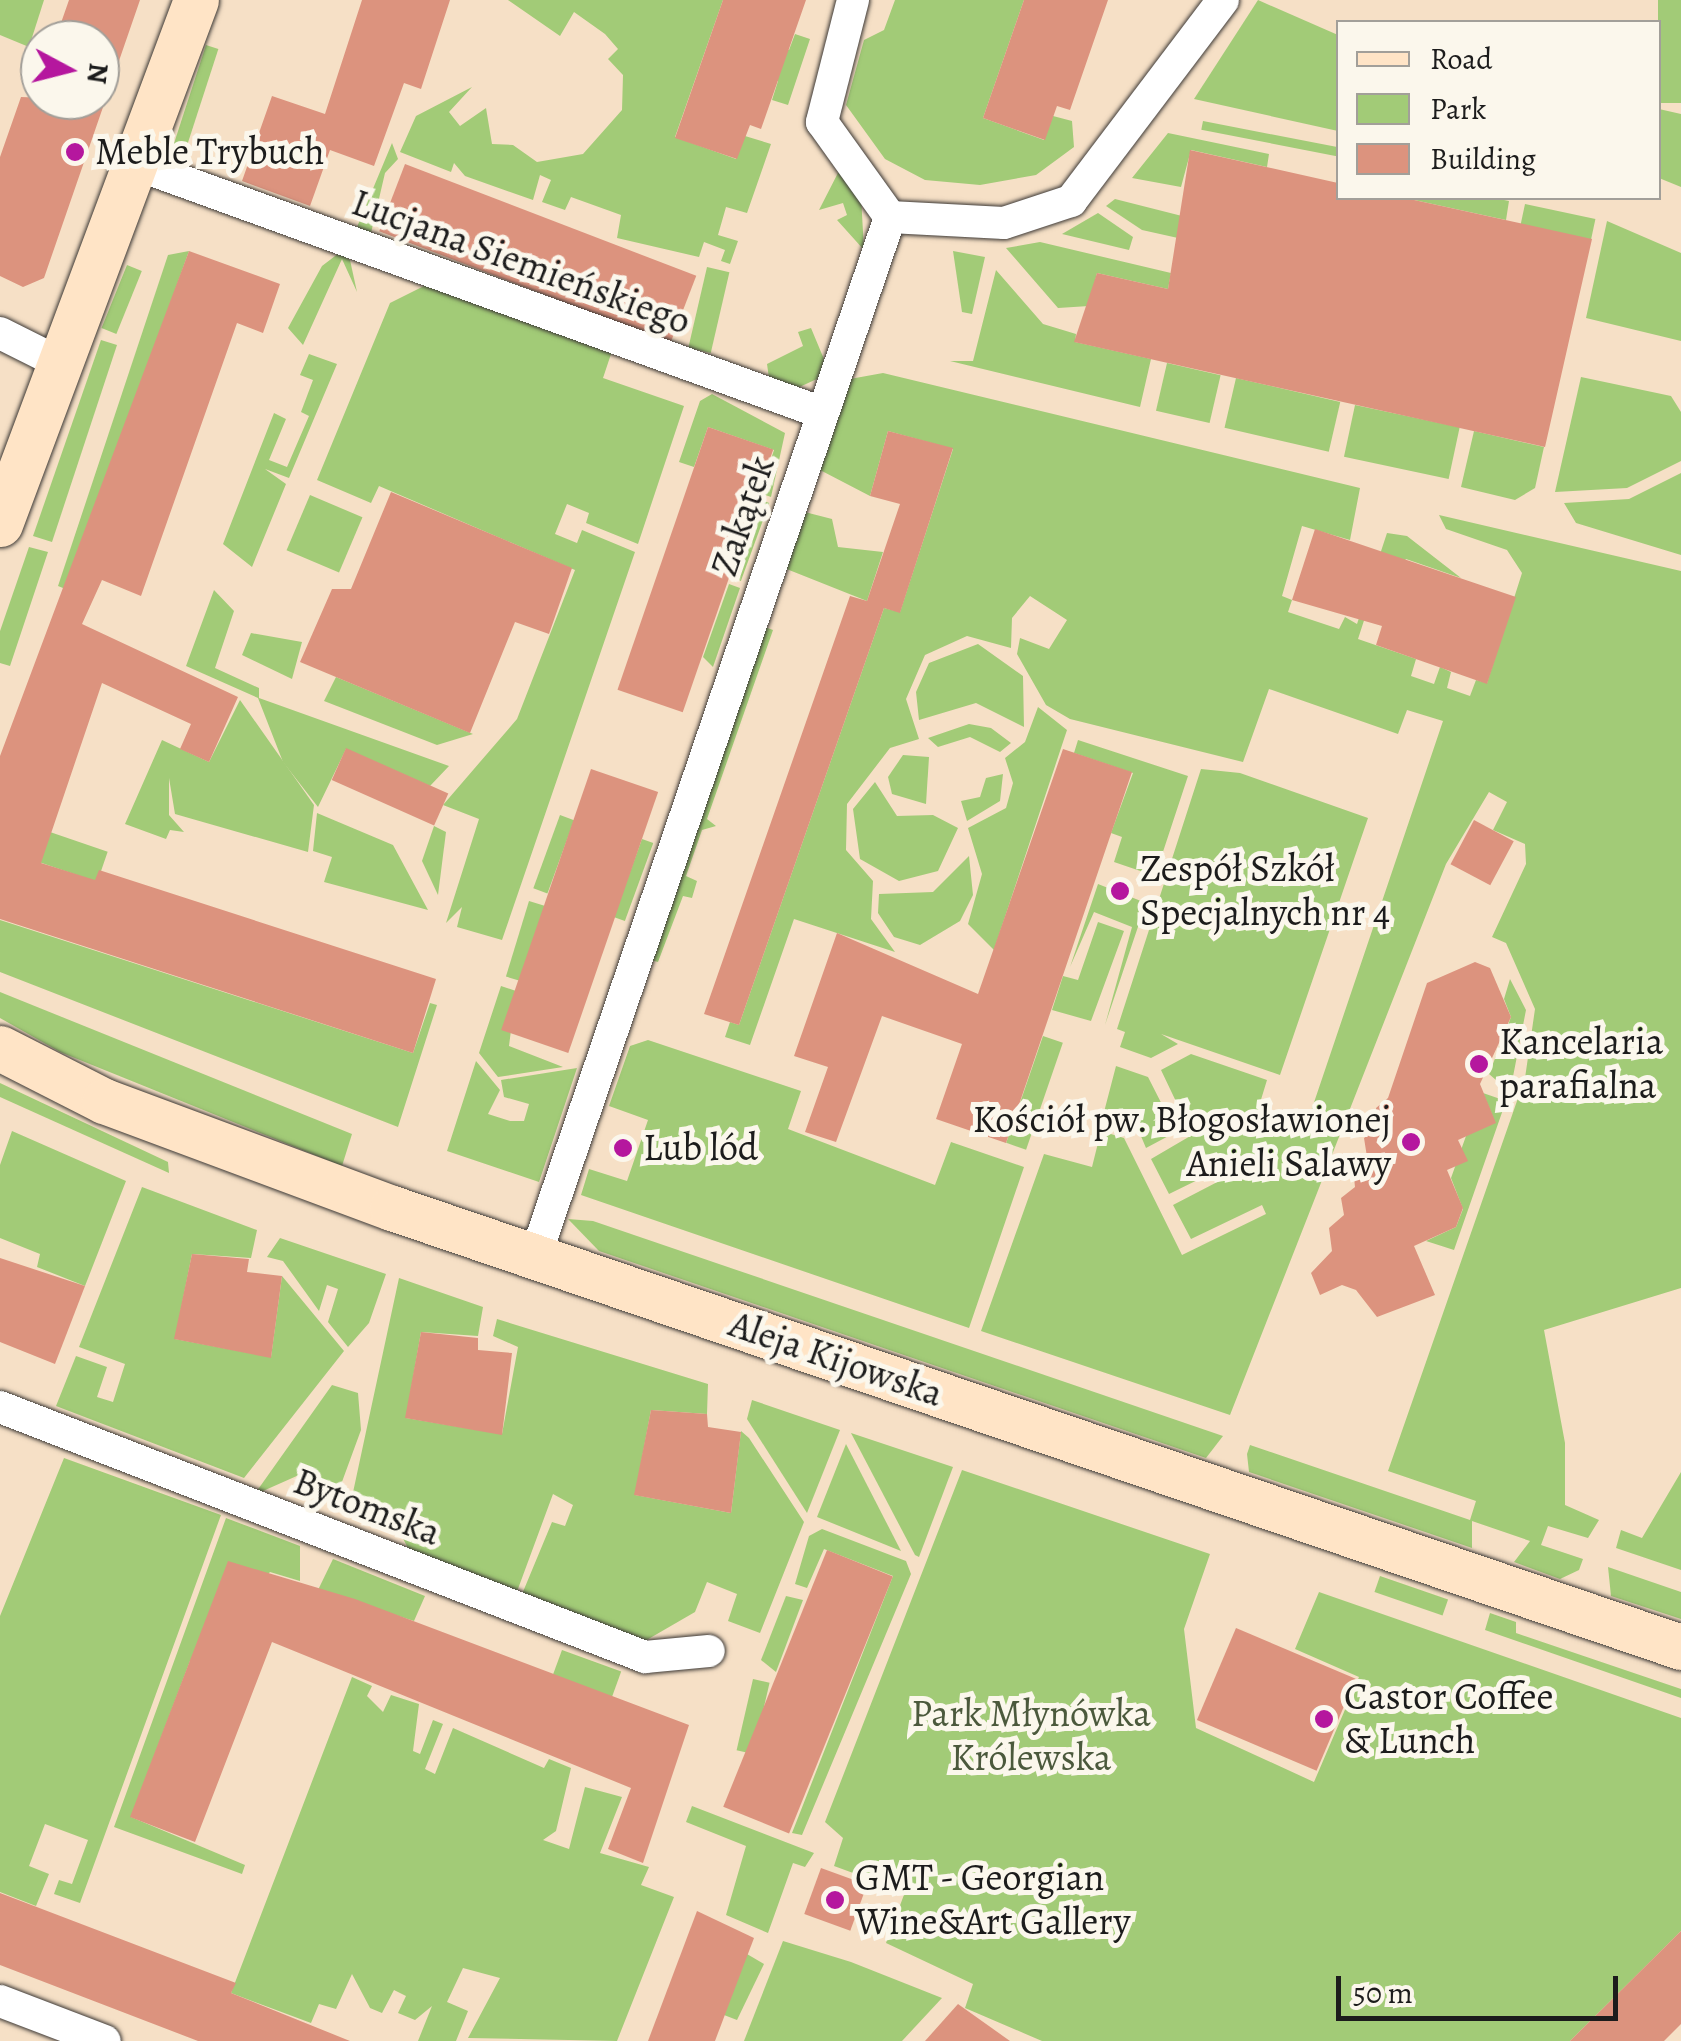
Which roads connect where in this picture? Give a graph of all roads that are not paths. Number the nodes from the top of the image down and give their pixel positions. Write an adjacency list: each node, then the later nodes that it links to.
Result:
1 (196, 0): 4 (street)
2 (852, 0): 5 (street)
3 (1223, 0): 5 (street)
4 (138, 164): 7 (street); 8 (street, Lucjana Siemieńskiego)
5 (890, 217): 8 (street, Zakątek)
6 (0, 333): 7 (street)
7 (60, 364): 9 (street)
8 (820, 412): 11 (street, Zakątek)
9 (0, 524)
10 (0, 1048): 11 (street, Aleja Kijowska)
11 (535, 1257): 13 (street, Aleja Kijowska)
12 (0, 1407): 14 (street, Bytomska)
13 (1681, 1647)
14 (709, 1651)
15 (0, 2001): 16 (street)
16 (104, 2041)

